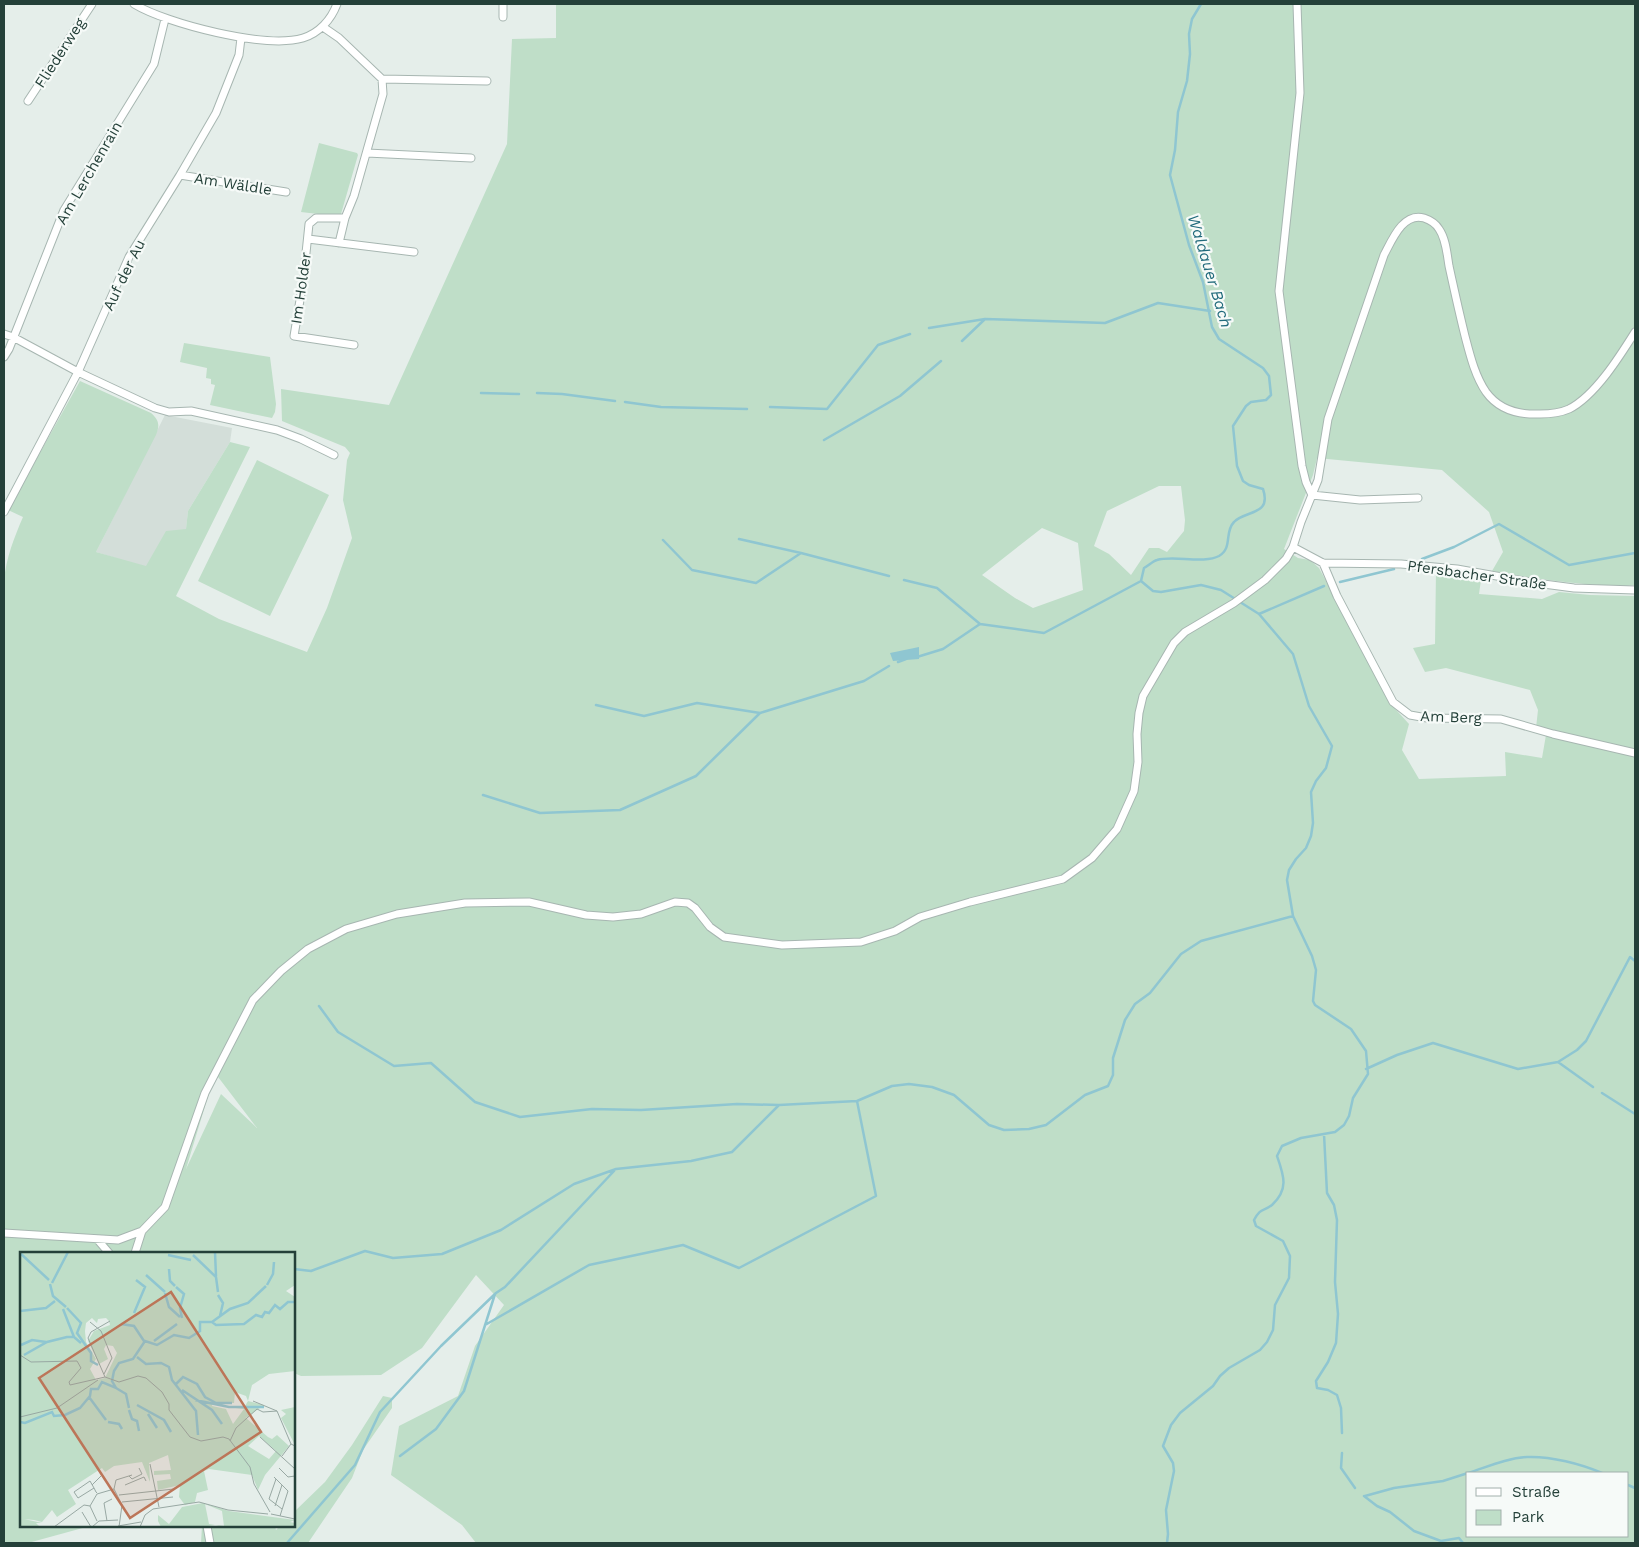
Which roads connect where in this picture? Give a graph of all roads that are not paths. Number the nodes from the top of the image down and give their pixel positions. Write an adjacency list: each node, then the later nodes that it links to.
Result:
1 (92, 4): 12 (street, Fliederweg)
2 (134, 4): 7 (street)
3 (337, 4): 8 (street)
4 (503, 4): 6 (street)
5 (1297, 4): 28 (street)
6 (503, 16)
7 (165, 19): 9 (street); 23 (street, Am Lerchenrain)
8 (324, 27): 9 (street); 10 (street)
9 (241, 38): 15 (street, Auf der Au)
10 (382, 79): 11 (street); 13 (street)
11 (487, 81)
12 (28, 102)
13 (366, 153): 14 (street); 17 (street)
14 (470, 158)
15 (180, 175): 16 (street, Am Wäldle); 26 (street, Auf der Au)
16 (286, 192)
17 (345, 218): 18 (street, Im Holder); 19 (street)
18 (308, 239): 19 (street, Im Holder); 24 (street, Im Holder)
19 (340, 243): 20 (street, Im Holder)
20 (414, 252)
21 (1635, 332): 28 (street)
22 (4, 334): 23 (street)
23 (13, 337): 25 (street, Am Lerchenrain); 26 (street)
24 (354, 345)
25 (4, 357)
26 (78, 372): 27 (street); 30 (street, Auf der Au)
27 (334, 455)
28 (1312, 495): 29 (street); 31 (street)
29 (1418, 498)
30 (4, 512)
31 (1293, 547): 32 (street, Pfersbacher Straße); 35 (street)
32 (1323, 562): 33 (street, Pfersbacher Straße); 34 (street, Am Berg)
33 (1635, 590)
34 (1635, 753)
35 (142, 1231): 37 (street); 39 (street)
36 (4, 1233): 37 (street)
37 (97, 1238): 38 (street)
38 (108, 1252)
39 (135, 1252)
40 (207, 1527): 41 (street)
41 (210, 1543)

